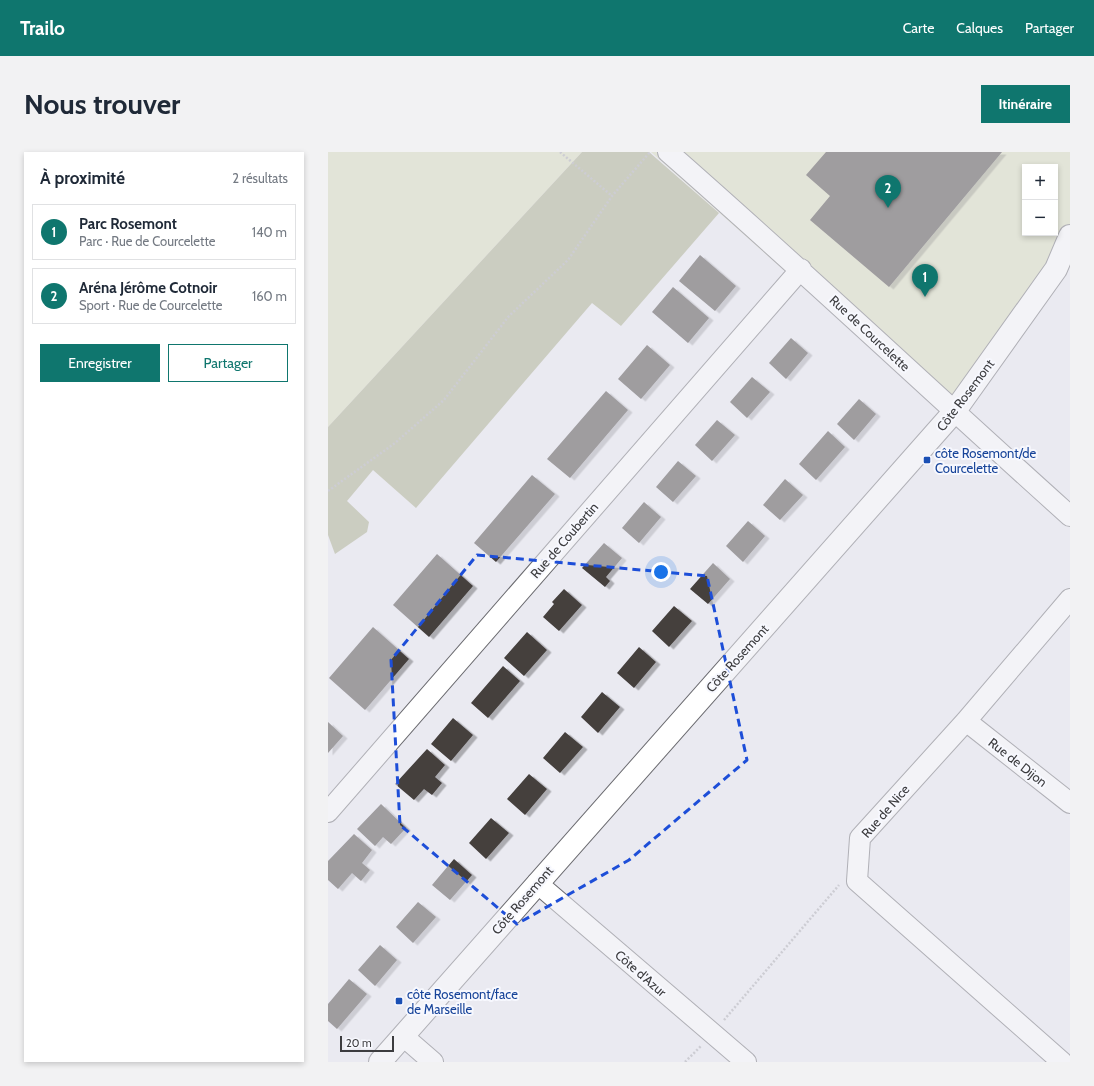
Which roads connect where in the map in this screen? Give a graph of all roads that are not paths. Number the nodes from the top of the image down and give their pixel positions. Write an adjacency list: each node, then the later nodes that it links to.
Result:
1 (668, 152): 3 (street, Rue de Courcelette)
2 (1070, 236): 4 (street, Côte Rosemont)
3 (801, 269): 4 (street, Rue de Courcelette); 9 (street, Rue de Coubertin)
4 (954, 412): 5 (street, Rue de Courcelette); 10 (street, Côte Rosemont)
5 (1070, 516)
6 (1070, 599): 7 (street, Rue de Nice)
7 (966, 721): 8 (street, Rue de Dijon); 15 (street, Rue de Nice)
8 (1070, 803)
9 (328, 812)
10 (537, 883): 11 (street, Côte Rosemont); 14 (street, Côte d'Azur)
11 (403, 1036): 12 (street, Côte Rosemont); 13 (street)
12 (380, 1062)
13 (433, 1062)
14 (746, 1062)
15 (1062, 1062)

